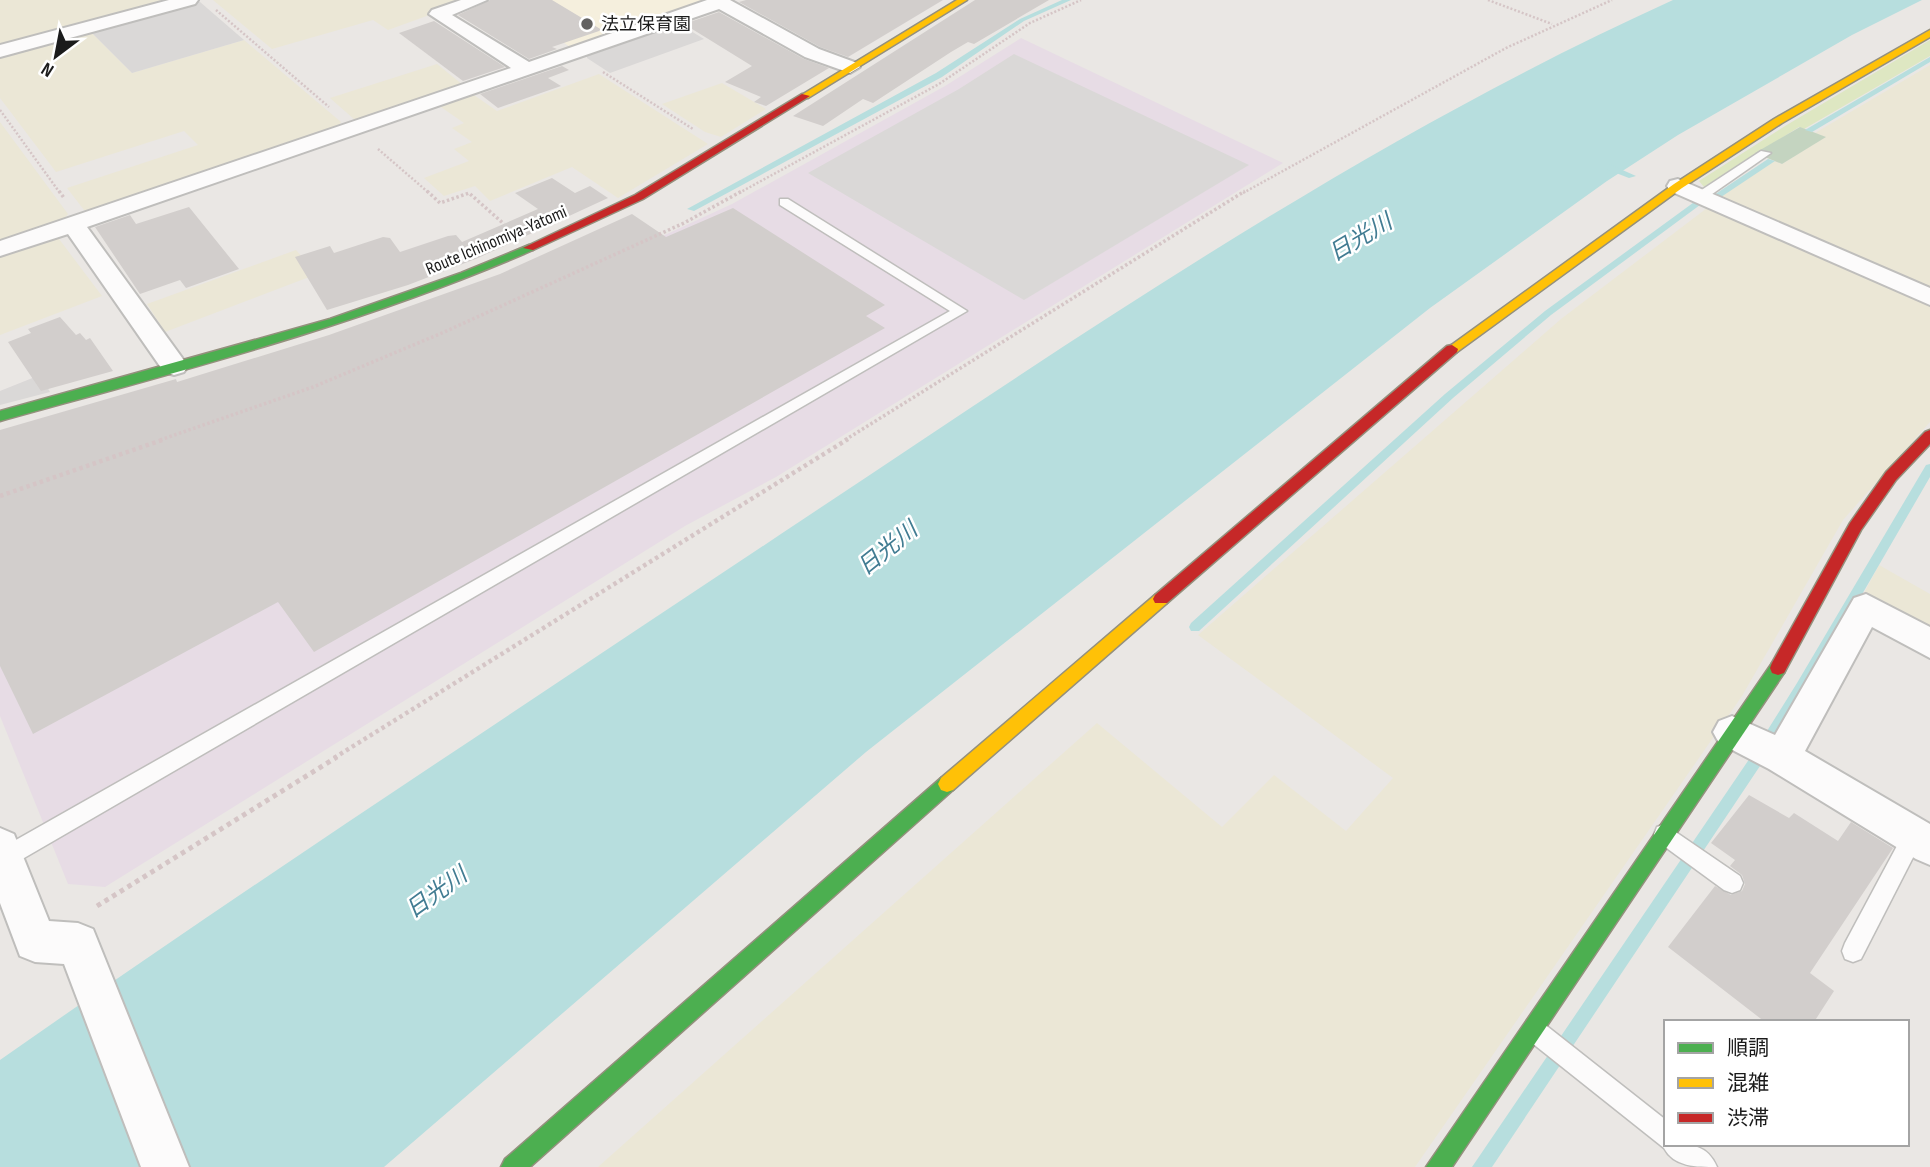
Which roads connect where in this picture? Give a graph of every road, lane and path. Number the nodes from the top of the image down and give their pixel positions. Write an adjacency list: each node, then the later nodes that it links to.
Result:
1 (189, 0): 9 (street)
2 (478, 0): 12 (street)
3 (963, 0): 11 (street, Route Ichinomiya-Yatomi)
4 (1488, 0): 7 (path)
5 (1612, 0): 7 (path)
6 (719, 1): 10 (street); 11 (street)
7 (1552, 25): 31 (path)
8 (1930, 33): 16 (street)
9 (0, 51)
10 (572, 53): 12 (street); 14 (path)
11 (850, 68): 14 (street, Route Ichinomiya-Yatomi)
12 (527, 69): 19 (street)
13 (0, 110): 19 (path)
14 (721, 146): 22 (street, Route Ichinomiya-Yatomi)
15 (1765, 153): 17 (lane)
16 (1678, 186): 17 (street); 37 (street)
17 (1701, 196): 21 (street)
18 (784, 202): 29 (lane)
19 (77, 223): 20 (street); 22 (street)
20 (0, 249)
21 (1930, 297)
22 (174, 366): 23 (street, Route Ichinomiya-Yatomi)
23 (0, 416)
24 (1930, 435): 26 (street)
25 (1930, 644): 26 (street)
26 (1760, 746): 27 (street); 28 (street)
27 (1671, 840): 30 (lane); 33 (street)
28 (1922, 841): 32 (lane)
29 (2, 852): 31 (street)
30 (1732, 883)
31 (57, 942): 36 (street)
32 (1853, 951)
33 (1537, 1033): 34 (lane); 38 (street)
34 (1664, 1134)
35 (1678, 1146): 39 (lane)
36 (165, 1167)
37 (513, 1167)
38 (1438, 1167)
39 (1704, 1167)

